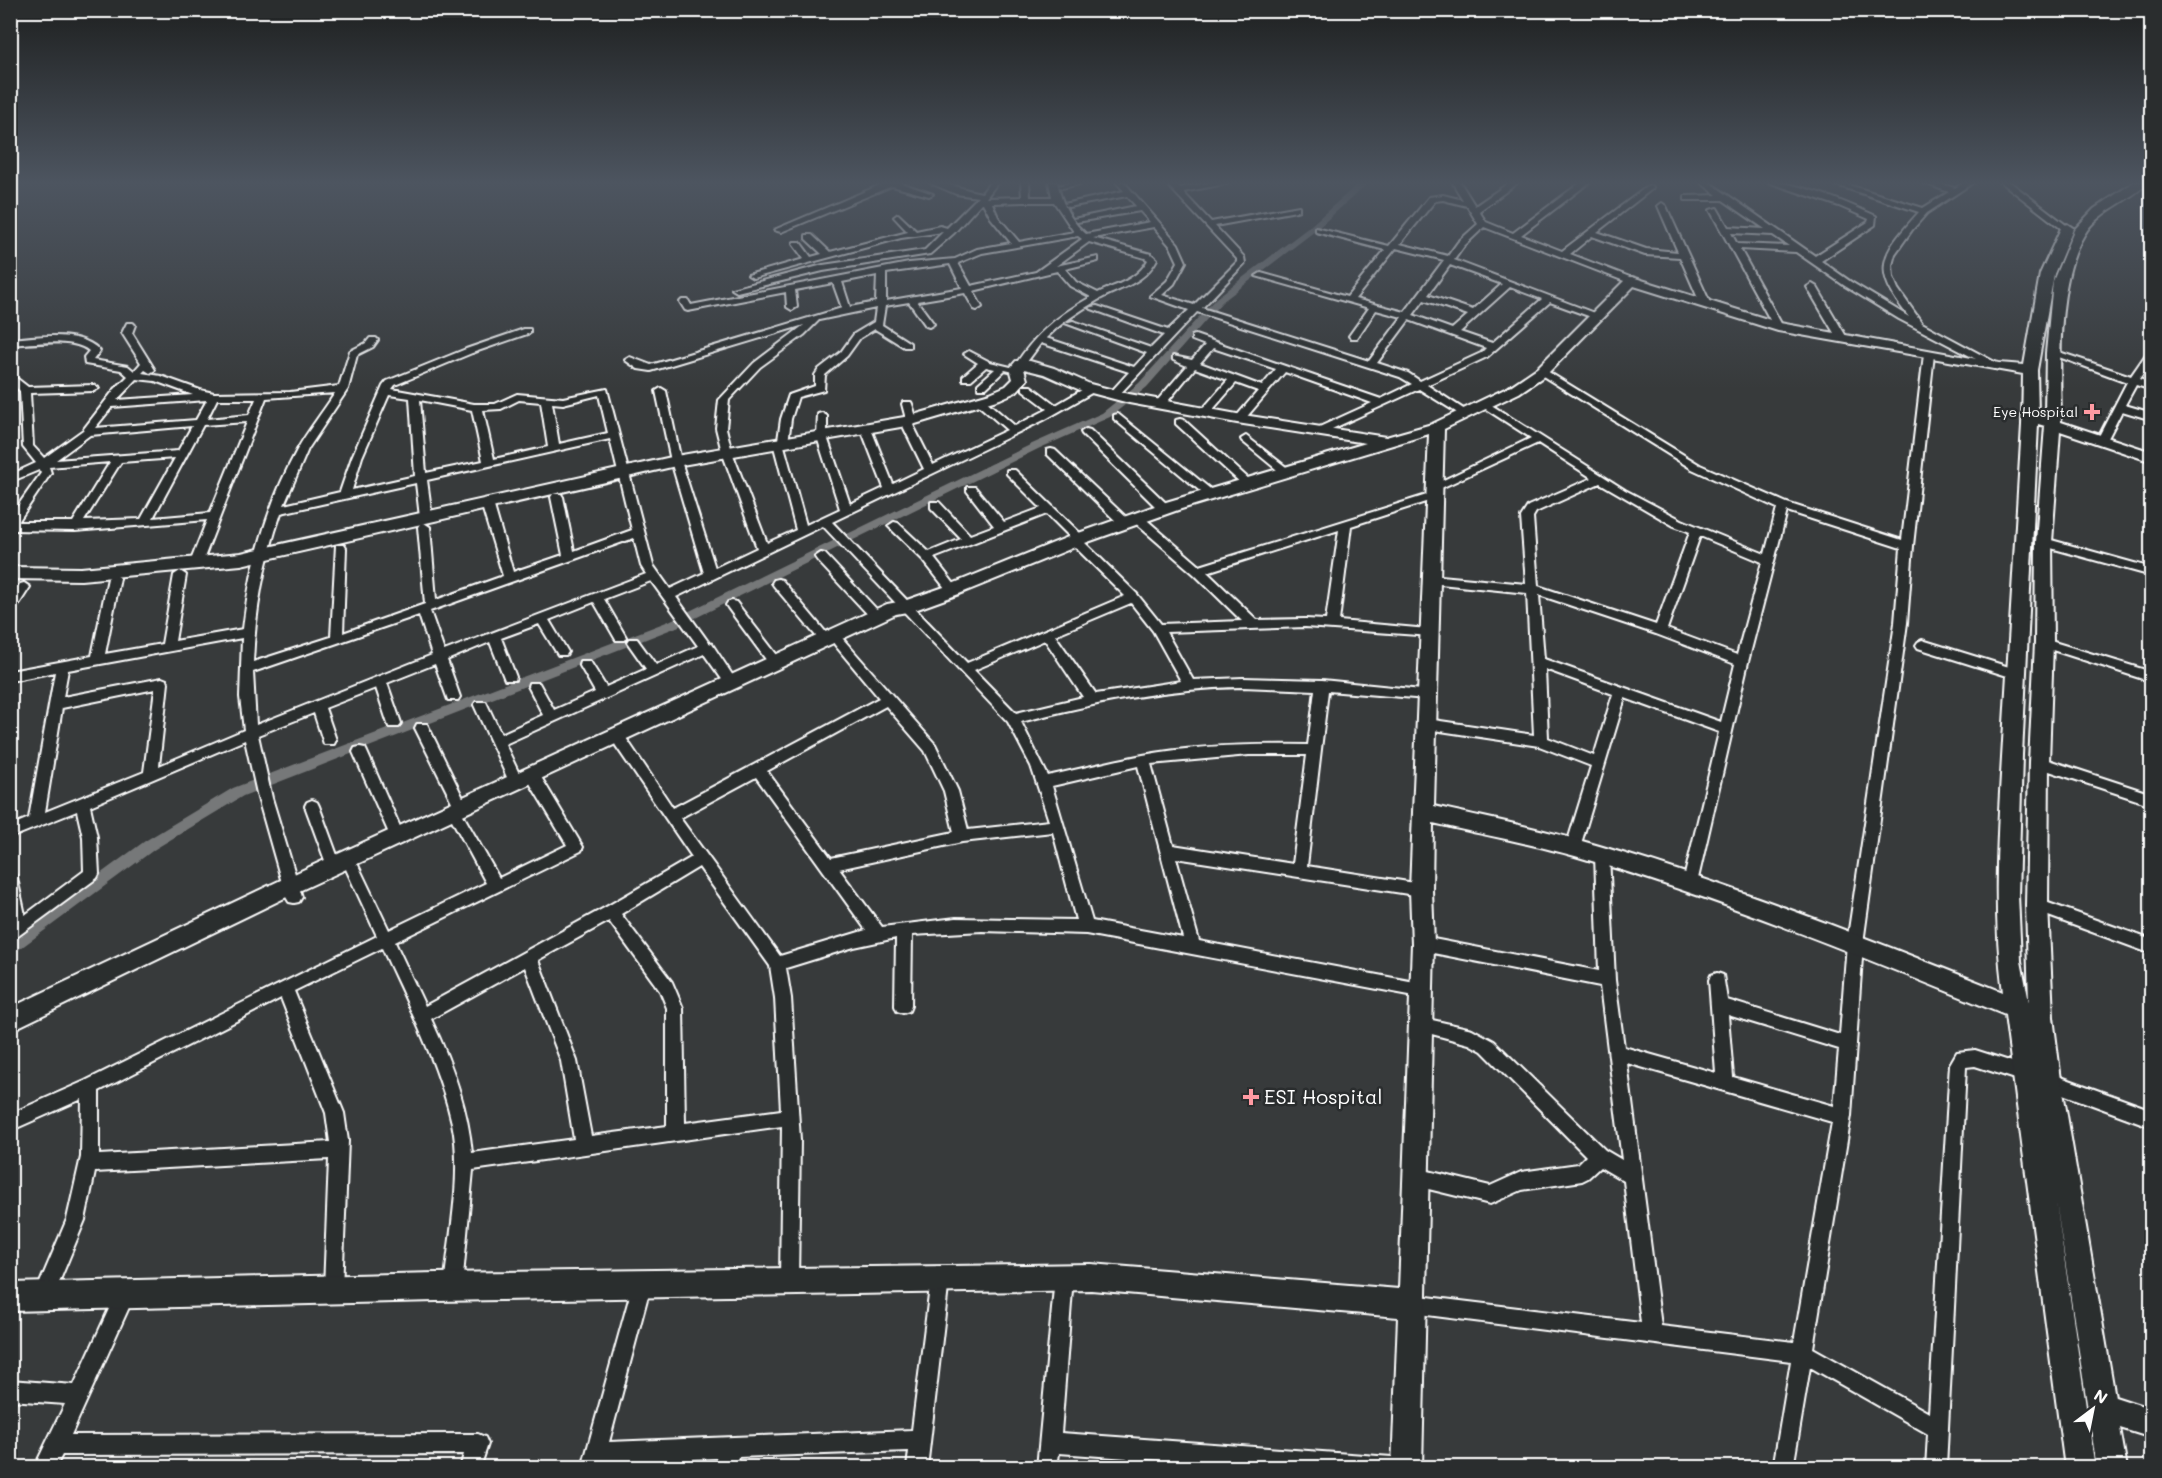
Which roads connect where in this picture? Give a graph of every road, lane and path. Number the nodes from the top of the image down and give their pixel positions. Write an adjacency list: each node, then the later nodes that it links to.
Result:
1 (802, 251): 27 (street)
2 (824, 251): 25 (street)
3 (847, 251): 25 (street)
4 (928, 251): 38 (street)
5 (980, 251): 30 (street)
6 (1069, 251): 33 (street)
7 (1135, 251): 42 (street)
8 (1177, 251): 42 (street)
9 (1233, 251): 55 (street)
10 (1389, 251): 47 (street)
11 (1409, 251): 28 (street)
12 (1456, 251): 28 (street)
13 (1552, 251): 23 (street)
14 (1568, 251): 23 (street)
15 (1642, 251): 24 (street)
16 (1681, 251): 24 (street)
17 (1737, 251): 64 (street)
18 (1801, 251): 29 (street)
19 (1829, 251): 29 (street)
20 (1892, 251): 65 (street)
21 (2057, 251): 92 (street)
22 (2071, 251): 79 (street)
23 (1563, 255): 36 (street)
24 (1683, 255): 49 (street)
25 (829, 256): 27 (street)
26 (1095, 259): 31 (street)
27 (809, 260): 38 (street)
28 (1449, 260): 37 (street); 43 (street)
29 (1814, 261): 65 (street)
30 (953, 262): 32 (street); 41 (street)
31 (1059, 268): 33 (street); 44 (street)
32 (881, 271): 35 (street); 48 (street)
33 (1046, 272): 41 (street)
34 (1261, 276): 47 (street)
35 (837, 281): 40 (street); 54 (street)
36 (1632, 281): 49 (street); 58 (street)
37 (1509, 284): 45 (street); 56 (street)
38 (748, 286): 40 (street)
39 (1812, 287): 71 (street)
40 (790, 288): 50 (street)
41 (970, 290): 46 (street); 51 (street)
42 (1143, 290): 44 (street); 55 (street)
43 (1423, 296): 56 (street); 57 (street)
44 (1098, 297): 89 (street)
45 (1548, 298): 58 (street); 77 (street)
46 (912, 300): 48 (street); 61 (street)
47 (1349, 300): 52 (street)
48 (881, 304): 54 (street); 63 (street)
49 (1706, 305): 64 (street)
50 (792, 307)
51 (977, 307)
52 (1374, 307): 57 (street); 69 (street)
53 (1094, 308): 68 (street)
54 (847, 310): 59 (street)
55 (1196, 310): 68 (street); 88 (street)
56 (1474, 314): 67 (street)
57 (1408, 316): 67 (street); 88 (street)
58 (1597, 316): 94 (street)
59 (816, 318): 84 (street); 151 (street)
60 (1070, 323): 78 (street)
61 (929, 324)
62 (130, 325): 86 (street)
63 (875, 325): 76 (street); 149 (street)
64 (1778, 327): 71 (street)
65 (1924, 328): 90 (street)
66 (527, 331): 109 (street)
67 (1453, 333): 77 (street)
68 (1170, 334): 78 (street)
69 (1354, 336)
70 (1195, 338): 75 (street)
71 (1842, 338): 81 (street)
72 (373, 340): 105 (street)
73 (1042, 340): 93 (street)
74 (10, 342): 95 (street)
75 (1211, 344): 87 (street); 91 (street)
76 (907, 345)
77 (1493, 347): 101 (street)
78 (1153, 352): 93 (street)
79 (2053, 353): 100 (street); 137 (street)
80 (969, 354): 85 (street)
81 (1929, 354): 90 (street); 197 (street)
82 (2151, 355): 100 (street)
83 (1176, 358): 87 (street)
84 (630, 360)
85 (985, 362): 89 (street); 98 (street)
86 (146, 364): 95 (street); 97 (street)
87 (1194, 364): 99 (street); 120 (street)
88 (1371, 365): 101 (street)
89 (1014, 367): 106 (street); 111 (street); 111 (street)
90 (1999, 367): 92 (street)
91 (1283, 368): 108 (street); 117 (street)
92 (2030, 370): 133 (street)
93 (1136, 371): 115 (street)
94 (1542, 371): 121 (street); 176 (street)
95 (133, 375): 97 (street); 118 (street)
96 (10, 376): 107 (street)
97 (157, 378): 114 (street)
98 (968, 378)
99 (1234, 379): 108 (street); 125 (street)
100 (2133, 380): 102 (street); 122 (street)
101 (1420, 385): 117 (street); 126 (street)
102 (2151, 387)
103 (94, 388): 107 (street)
104 (1027, 388): 124 (street)
105 (344, 389): 112 (street); 179 (street)
106 (1091, 389): 115 (street); 124 (street)
107 (25, 390): 158 (street)
108 (1264, 390): 131 (street)
109 (386, 391): 113 (street); 171 (street)
110 (661, 391): 156 (street)
111 (981, 393): 132 (street); 139 (street)
112 (263, 394): 114 (street); 130 (street)
113 (416, 395): 123 (street); 165 (street)
114 (214, 396): 118 (street); 135 (street)
115 (1123, 396): 120 (street)
116 (546, 400): 123 (street); 143 (street); 150 (street)
117 (1383, 403): 140 (street)
118 (108, 404): 141 (street)
119 (907, 404): 132 (street)
120 (1160, 404): 125 (street)
121 (1485, 404): 126 (street); 146 (street)
122 (2120, 406): 129 (street); 147 (street)
123 (477, 407): 157 (street)
124 (1054, 409): 139 (street)
125 (1205, 412): 131 (street)
126 (1464, 414): 136 (street)
127 (822, 416): 144 (street)
128 (1118, 417): 172 (street)
129 (2151, 417)
130 (255, 418): 135 (street); 181 (street)
131 (1240, 418): 140 (street)
132 (909, 421): 138 (street); 160 (street)
133 (2030, 421): 137 (street); 255 (street)
134 (1180, 422): 167 (street)
135 (200, 424): 141 (street); 153 (street)
136 (1437, 427): 148 (street); 170 (street)
137 (2052, 427): 147 (street); 159 (street); 196 (street)
138 (866, 429): 144 (street); 168 (street)
139 (1014, 430): 160 (street)
140 (1319, 431): 148 (street)
141 (87, 432): 158 (street)
142 (1086, 432): 177 (street)
143 (615, 435): 150 (street); 163 (street)
144 (822, 437): 149 (street); 180 (street)
145 (1246, 439): 162 (street)
146 (1538, 439): 166 (street); 170 (street)
147 (2102, 440): 155 (street)
148 (1389, 442): 162 (street)
149 (781, 443): 151 (street); 191 (street)
150 (554, 448): 157 (street)
151 (727, 452): 156 (street); 199 (street)
152 (1051, 452): 182 (street)
153 (181, 454): 154 (street); 185 (street)
154 (118, 458): 158 (street); 189 (street)
155 (2151, 458)
156 (676, 461): 163 (street); 211 (street)
157 (489, 462): 165 (street)
158 (43, 464): 164 (street); 187 (street)
159 (2151, 464)
160 (930, 470): 168 (street)
161 (1011, 472): 178 (street)
162 (1286, 472): 167 (street)
163 (625, 473): 174 (street); 193 (street)
164 (10, 479)
165 (421, 479): 171 (street); 184 (street)
166 (1600, 479): 192 (street); 217 (street)
167 (1247, 483): 172 (street)
168 (890, 489): 180 (street)
169 (970, 489): 190 (street)
170 (1434, 491): 186 (street); 214 (street)
171 (345, 495): 179 (street)
172 (1210, 495): 177 (street)
173 (556, 497): 200 (street)
174 (487, 503): 184 (street); 213 (street)
175 (935, 506): 194 (street)
176 (1784, 506): 197 (street); 204 (street)
177 (1164, 508): 182 (street)
178 (1048, 509): 190 (street); 195 (street)
179 (277, 510): 203 (street)
180 (846, 510): 183 (street)
181 (215, 516): 185 (street); 205 (street)
182 (1131, 520): 195 (street); 206 (street)
183 (824, 521): 191 (street); 223 (street)
184 (425, 522): 203 (street); 224 (street)
185 (144, 523): 189 (street)
186 (1346, 524): 206 (street); 229 (street)
187 (10, 526): 189 (street)
188 (894, 526): 202 (street)
189 (75, 527)
190 (1002, 528): 194 (street)
191 (802, 531): 199 (street)
192 (1696, 531): 204 (street); 231 (street)
193 (638, 532): 200 (street); 210 (street)
194 (968, 540): 202 (street)
195 (1078, 540): 218 (street); 221 (street)
196 (2044, 542): 207 (street); 240 (street)
197 (1907, 546): 323 (street)
198 (340, 548): 237 (street)
199 (764, 550): 211 (street)
200 (569, 557): 213 (street)
201 (821, 557): 226 (street)
202 (927, 558): 218 (street)
203 (263, 559): 205 (street); 232 (street)
204 (1769, 560): 249 (street)
205 (196, 563): 208 (street)
206 (1198, 571): 228 (street)
207 (2151, 572)
208 (10, 573)
209 (180, 575): 242 (street)
210 (654, 575): 219 (street); 220 (street)
211 (711, 575): 219 (street)
212 (114, 578): 246 (street)
213 (509, 578): 224 (street)
214 (1430, 579): 217 (street); 234 (street)
215 (778, 583): 238 (street)
216 (24, 587): 225 (street)
217 (1533, 589): 231 (street); 248 (street)
218 (953, 590): 223 (street)
219 (669, 595): 243 (street)
220 (597, 597): 227 (street); 236 (street)
221 (1133, 597): 230 (street); 233 (street)
222 (732, 605): 247 (street)
223 (906, 607): 226 (street); 238 (street); 253 (street)
224 (427, 608): 237 (street); 245 (street)
225 (10, 609)
226 (876, 616): 238 (street)
227 (542, 618): 235 (street); 244 (street)
228 (1253, 624): 229 (street); 230 (street)
229 (1332, 625): 234 (street)
230 (1158, 628): 263 (street)
231 (1660, 631): 249 (street)
232 (250, 632): 242 (street); 252 (street)
233 (1047, 633): 253 (street); 269 (street)
234 (1428, 633): 266 (street)
235 (494, 636): 245 (street); 257 (street)
236 (620, 637)
237 (337, 640): 252 (street)
238 (832, 640): 247 (street); 268 (street); 283 (street)
239 (633, 642): 254 (street)
240 (2044, 643): 258 (street); 287 (street)
241 (1922, 645): 255 (street)
242 (168, 647): 246 (street)
243 (708, 647): 254 (street); 260 (street)
244 (562, 652)
245 (438, 658): 259 (street); 267 (street)
246 (97, 661): 251 (street)
247 (775, 662): 260 (street)
248 (1538, 662): 264 (street); 282 (street)
249 (1742, 662): 278 (street)
250 (585, 664): 265 (street)
251 (62, 667): 256 (street); 270 (street)
252 (247, 669): 279 (street)
253 (964, 669): 274 (street)
254 (654, 671): 265 (street)
255 (2017, 674): 335 (street)
256 (10, 676)
257 (510, 677)
258 (2151, 677)
259 (380, 681): 272 (street); 275 (street)
260 (731, 682): 291 (street)
261 (1322, 685): 263 (street); 266 (street); 284 (street)
262 (534, 686): 273 (street)
263 (1190, 686): 269 (street)
264 (1620, 692): 278 (street); 288 (street)
265 (603, 694): 273 (street)
266 (1427, 694): 276 (street)
267 (453, 697)
268 (888, 699): 289 (street); 302 (street)
269 (1092, 699): 274 (street)
270 (55, 704): 290 (street); 299 (street)
271 (481, 705): 281 (street)
272 (318, 706): 279 (street); 280 (street)
273 (551, 717): 281 (street)
274 (1013, 719): 292 (street)
275 (394, 723)
276 (1427, 724): 282 (street); 296 (street)
277 (422, 728): 297 (street)
278 (1726, 729): 312 (street)
279 (252, 732): 290 (street); 315 (street)
280 (329, 740)
281 (498, 741): 291 (street)
282 (1541, 741): 288 (street)
283 (621, 742): 291 (street); 298 (street)
284 (1314, 750): 286 (street); 310 (street)
285 (360, 752): 303 (street)
286 (1143, 760): 292 (street); 305 (street)
287 (2039, 762): 293 (street); 316 (street)
288 (1599, 764): 304 (street)
289 (758, 769): 298 (street); 308 (street)
290 (151, 775): 294 (street)
291 (526, 782): 297 (street); 313 (street)
292 (1044, 782): 300 (street)
293 (2151, 800)
294 (83, 804): 299 (street); 320 (street)
295 (312, 806): 309 (street)
296 (1423, 812): 304 (street); 314 (street)
297 (459, 813): 303 (street); 309 (street); 313 (street)
298 (671, 816): 307 (street)
299 (36, 822): 301 (street)
300 (1058, 826): 302 (street); 318 (street)
301 (10, 832)
302 (962, 836): 308 (street)
303 (398, 837): 309 (street)
304 (1573, 847): 306 (street)
305 (1167, 850): 310 (street); 326 (street)
306 (1602, 855): 312 (street); 329 (street)
307 (701, 859): 317 (street); 328 (street)
308 (828, 865): 321 (street)
309 (343, 867): 315 (street); 322 (street)
310 (1299, 871): 314 (street)
311 (10, 878): 320 (street)
312 (1690, 883): 323 (street)
313 (495, 885): 322 (street)
314 (1421, 890): 324 (street)
315 (293, 891): 337 (street); 339 (street)
316 (2037, 905): 325 (street); 335 (street)
317 (611, 912): 327 (street); 349 (street)
318 (1086, 927): 319 (street); 326 (street)
319 (904, 930): 321 (street); 334 (street)
320 (15, 931)
321 (878, 934): 328 (street)
322 (385, 938): 331 (street); 336 (street)
323 (1855, 943): 335 (street); 340 (street)
324 (1423, 944): 329 (street); 332 (street)
325 (2151, 947)
326 (1193, 948): 332 (street)
327 (529, 957): 336 (street); 350 (street)
328 (777, 964): 346 (street)
329 (1607, 980): 341 (street)
330 (1717, 980): 333 (street)
331 (285, 988): 344 (street); 351 (street)
332 (1420, 990): 338 (street)
333 (1720, 1005): 340 (street); 343 (street)
334 (903, 1006)
335 (2029, 1012): 342 (street)
336 (422, 1016): 353 (street)
337 (10, 1020)
338 (1419, 1024): 352 (street); 356 (street)
339 (10, 1031)
340 (1849, 1045): 345 (street)
341 (1617, 1053): 343 (street); 355 (street)
342 (2037, 1077): 347 (street); 371 (street); 373 (street); 388 (street)
343 (1725, 1083): 345 (street)
344 (91, 1086): 348 (street); 354 (street)
345 (1842, 1116): 368 (street)
346 (789, 1117): 349 (street); 359 (street)
347 (2151, 1119)
348 (10, 1123)
349 (676, 1134): 350 (street)
350 (584, 1147): 353 (street)
351 (338, 1150): 354 (street); 362 (street)
352 (1599, 1156): 355 (street); 356 (street)
353 (464, 1163): 361 (street)
354 (88, 1164): 364 (street)
355 (1632, 1176): 367 (street)
356 (1416, 1177): 366 (street)
357 (1064, 1277): 358 (street); 366 (street); 375 (street)
358 (940, 1279): 359 (street); 374 (street)
359 (789, 1281): 360 (street)
360 (642, 1284): 361 (street); 379 (street)
361 (453, 1287): 362 (street)
362 (333, 1289): 363 (street)
363 (126, 1294): 364 (street); 370 (street)
364 (44, 1297): 365 (street)
365 (10, 1298)
366 (1411, 1304): 367 (street); 385 (street)
367 (1652, 1334): 368 (street)
368 (1803, 1353): 373 (street); 386 (street)
369 (10, 1390): 370 (street)
370 (78, 1395): 376 (street)
371 (2101, 1407): 372 (street); 389 (street)
372 (2151, 1424)
373 (1938, 1429): 387 (street)
374 (920, 1440): 377 (street); 383 (street)
375 (1050, 1442): 378 (street); 384 (street)
376 (56, 1445): 381 (street); 382 (street)
377 (727, 1458): 379 (street)
378 (1137, 1458): 380 (street)
379 (594, 1460)
380 (1247, 1462): 385 (street)
381 (44, 1467)
382 (470, 1467)
383 (917, 1467)
384 (1047, 1467)
385 (1407, 1467)
386 (1783, 1467)
387 (1936, 1467)
388 (2080, 1467)
389 (2112, 1467)

